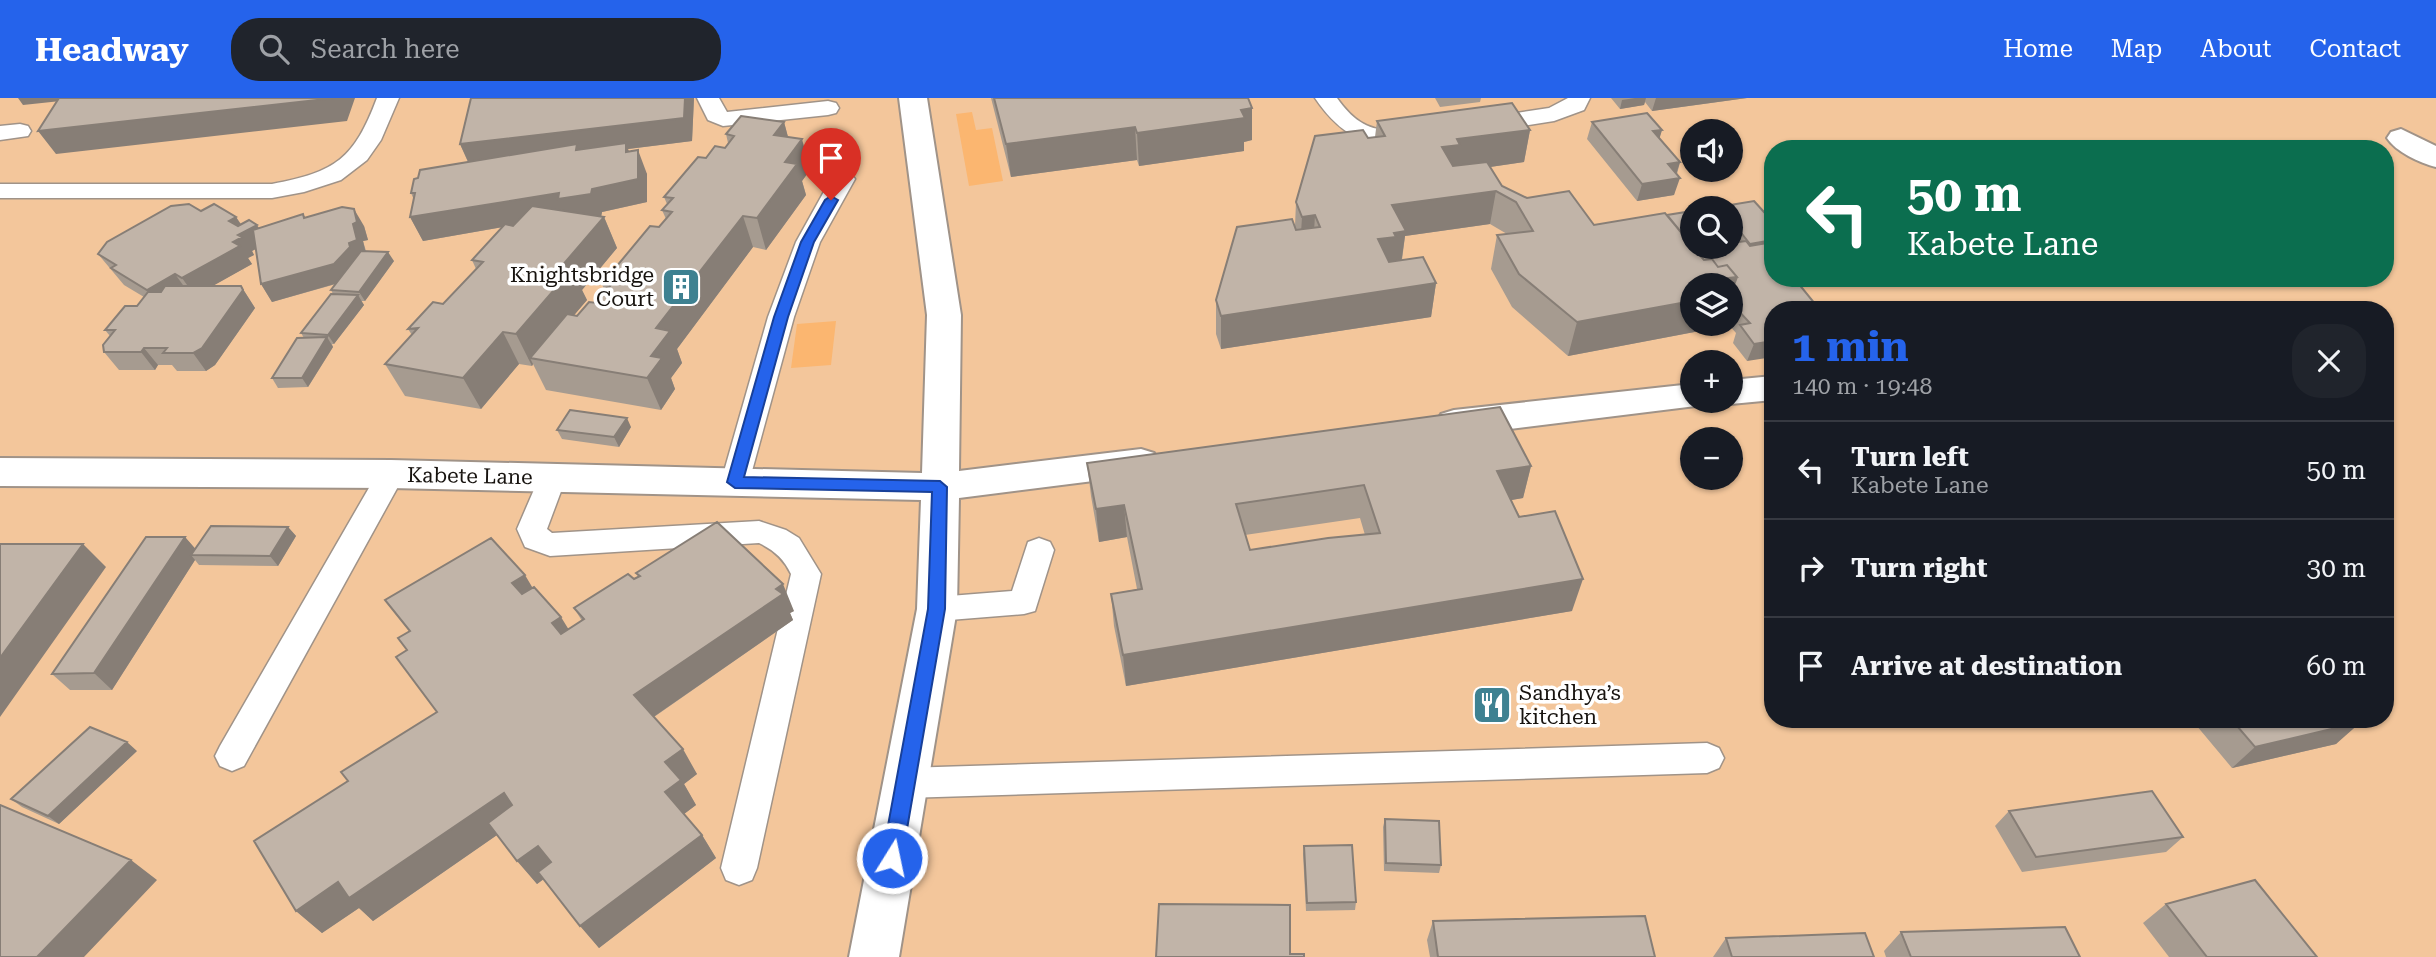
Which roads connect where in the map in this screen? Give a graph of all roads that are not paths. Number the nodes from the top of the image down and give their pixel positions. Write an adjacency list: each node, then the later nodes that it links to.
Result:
1 (388, 98): 12 (lane)
2 (708, 98): 6 (lane)
3 (913, 98): 22 (street)
4 (1326, 98): 8 (lane)
5 (1579, 98): 7 (lane)
6 (828, 108)
7 (1466, 128)
8 (1431, 133)
9 (2401, 138): 10 (street)
10 (2436, 158)
11 (843, 178): 21 (lane)
12 (0, 191)
13 (1764, 389): 14 (street)
14 (1743, 391)
15 (1680, 397): 16 (street)
16 (1416, 428)
17 (1171, 458): 22 (street, Kabete Lane)
18 (0, 472): 19 (street, Kabete Lane)
19 (390, 474): 20 (street, Kabete Lane); 25 (lane)
20 (552, 478): 21 (street, Kabete Lane); 28 (lane)
21 (735, 482): 22 (street, Kabete Lane)
22 (940, 487): 24 (street)
23 (1039, 550): 24 (lane)
24 (936, 609): 27 (street)
25 (232, 756)
26 (1707, 758): 27 (lane)
27 (905, 783): 29 (street)
28 (739, 868)
29 (874, 957)

